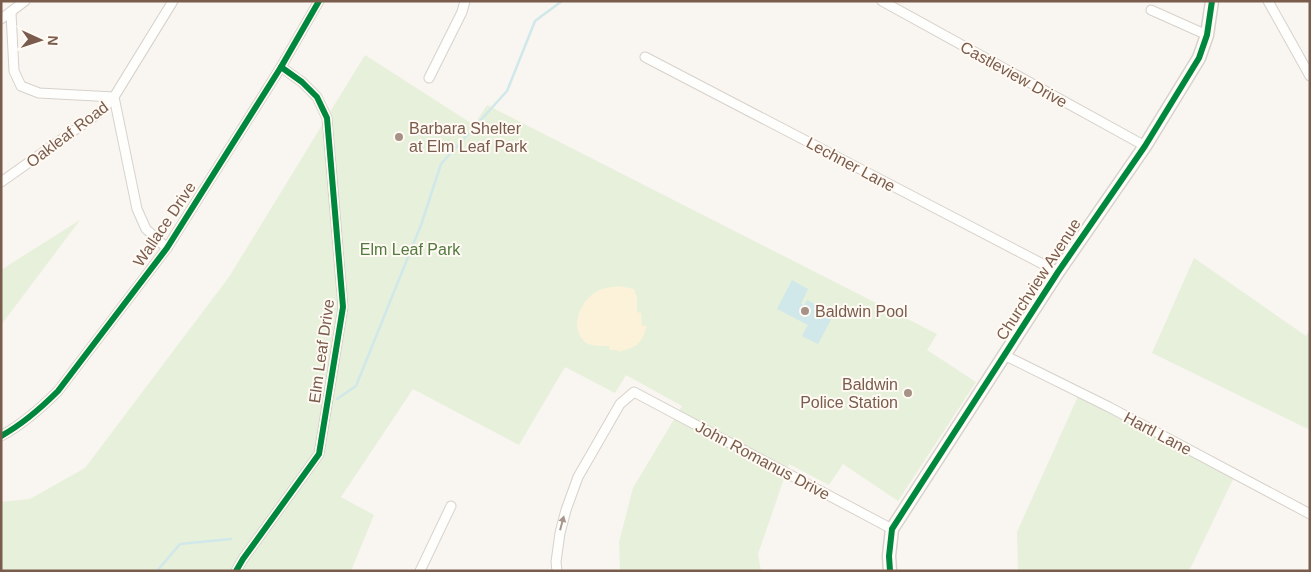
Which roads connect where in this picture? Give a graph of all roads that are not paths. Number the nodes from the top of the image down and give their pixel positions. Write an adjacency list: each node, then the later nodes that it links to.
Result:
1 (25, 1): 9 (street)
2 (173, 1): 16 (street, Oakleaf Road)
3 (319, 1): 13 (street, Wallace Drive)
4 (465, 1): 15 (street)
5 (882, 1): 17 (street, Castleview Drive)
6 (1212, 1): 11 (street, Churchview Avenue)
7 (1268, 1): 14 (street)
8 (1151, 10): 11 (street)
9 (11, 13): 10 (street); 16 (street)
10 (1, 19)
11 (1207, 35): 17 (street, Churchview Avenue)
12 (645, 57): 20 (street, Lechner Lane)
13 (281, 67): 19 (street, Wallace Drive); 26 (street, Elm Leaf Drive)
14 (1310, 76)
15 (429, 78)
16 (114, 97): 18 (street, Oakleaf Road); 19 (street)
17 (1145, 146): 20 (street, Churchview Avenue)
18 (1, 182)
19 (167, 248): 22 (street, Wallace Drive)
20 (1058, 272): 21 (street, Churchview Avenue)
21 (1004, 355): 24 (street, Hartl Lane); 25 (street, Churchview Avenue)
22 (1, 436)
23 (451, 506): 27 (street)
24 (1310, 514)
25 (892, 529): 28 (street, John Romanus Drive, one-way to 25); 29 (street, Churchview Avenue)
26 (236, 571)
27 (420, 571)
28 (557, 571)
29 (890, 571)

